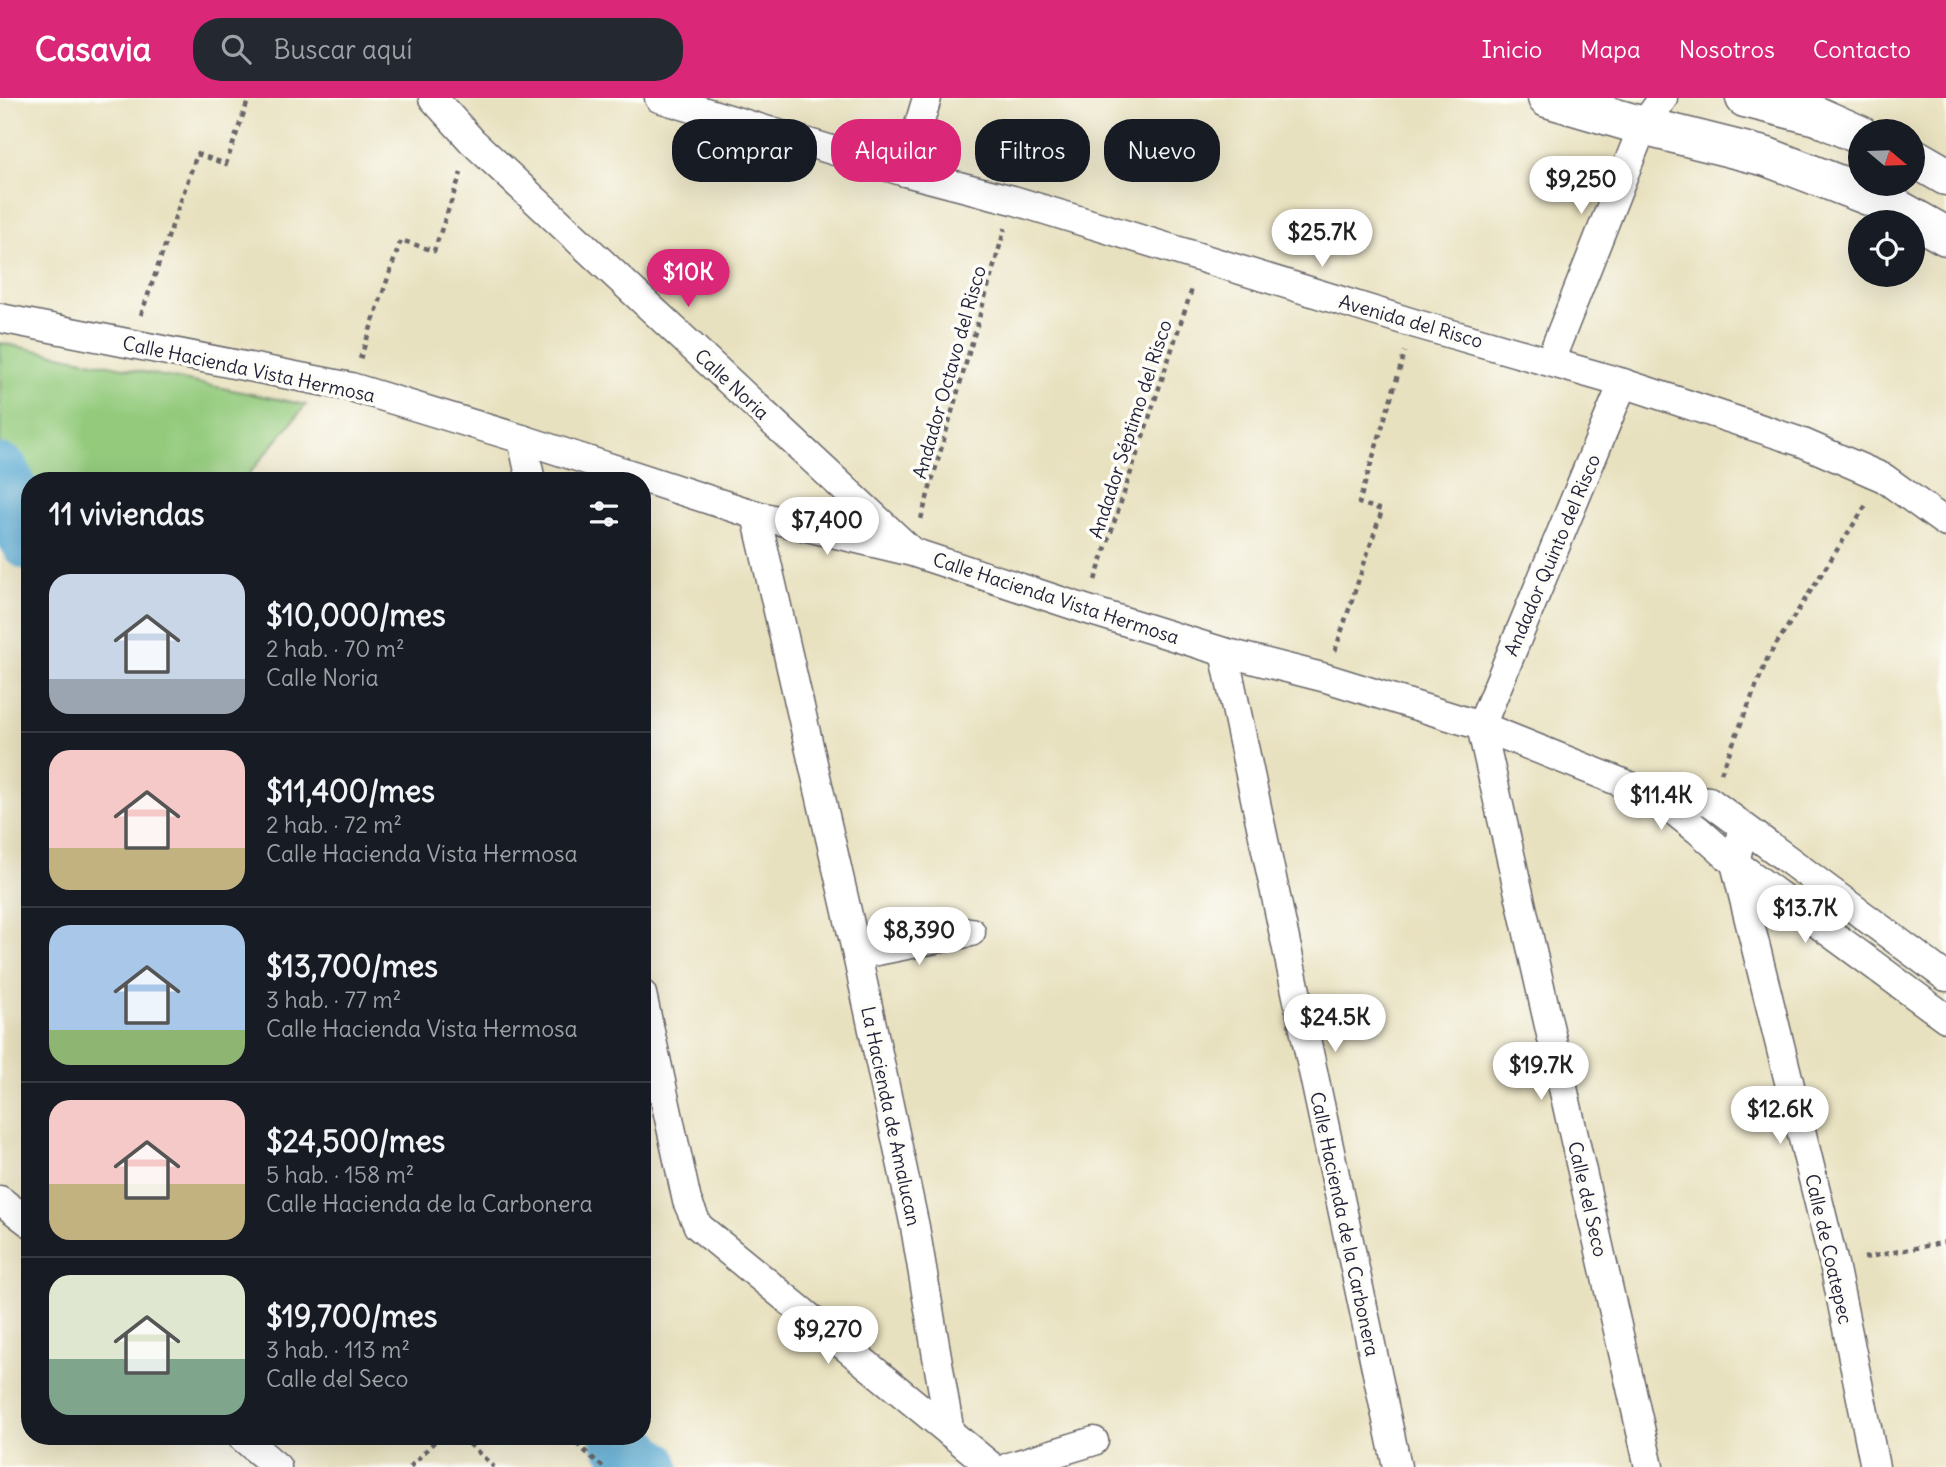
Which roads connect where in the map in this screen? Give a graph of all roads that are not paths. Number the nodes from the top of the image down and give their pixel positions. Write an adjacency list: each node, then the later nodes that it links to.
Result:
1 (433, 98): 24 (street, Calle Noria)
2 (659, 98): 10 (street, Avenida del Risco)
3 (927, 98): 8 (street)
4 (1547, 98): 7 (main road)
5 (1745, 98): 6 (main road)
6 (1804, 107): 9 (main road)
7 (1653, 112): 14 (main road); 16 (street)
8 (921, 119)
9 (1848, 129)
10 (831, 150)
11 (1925, 164): 12 (main road)
12 (1946, 176)
13 (944, 182): 16 (street, Avenida del Risco)
14 (1946, 236)
15 (0, 318): 18 (street, Calle Hacienda Vista Hermosa)
16 (1550, 361): 17 (street, Avenida del Risco)
17 (1623, 383): 23 (street, Avenida del Risco); 26 (street, Andador Quinto del Risco)
18 (522, 439): 19 (street); 20 (street, Calle Hacienda Vista Hermosa)
19 (529, 472)
20 (624, 472)
21 (651, 481): 22 (street, Calle Hacienda Vista Hermosa)
22 (756, 515): 24 (street, Calle Hacienda Vista Hermosa); 31 (street, La Hacienda de Amalucan)
23 (1946, 523)
24 (912, 552): 25 (street, Calle Hacienda Vista Hermosa)
25 (1224, 652): 26 (street, Calle Hacienda Vista Hermosa); 43 (street, Calle Hacienda de la Carbonera)
26 (1481, 726): 27 (street, Calle Hacienda Vista Hermosa); 44 (street, Calle del Seco)
27 (1655, 796): 28 (street, Calle Hacienda Vista Hermosa); 29 (street, Calle Hacienda Vista Hermosa)
28 (1743, 828): 29 (street, Calle de Coatepec); 32 (street)
29 (1735, 863): 33 (street, Calle Hacienda Vista Hermosa); 45 (street, Calle de Coatepec)
30 (971, 932): 31 (street)
31 (857, 954): 37 (street, La Hacienda de Amalucan)
32 (1946, 977)
33 (1946, 1018)
34 (651, 1035): 37 (street)
35 (0, 1200): 36 (street)
36 (21, 1216)
37 (950, 1433): 41 (street)
38 (1094, 1441): 42 (street)
39 (251, 1445): 40 (street)
40 (277, 1467)
41 (992, 1467)
42 (1009, 1467)
43 (1397, 1467)
44 (1649, 1467)
45 (1875, 1467)

